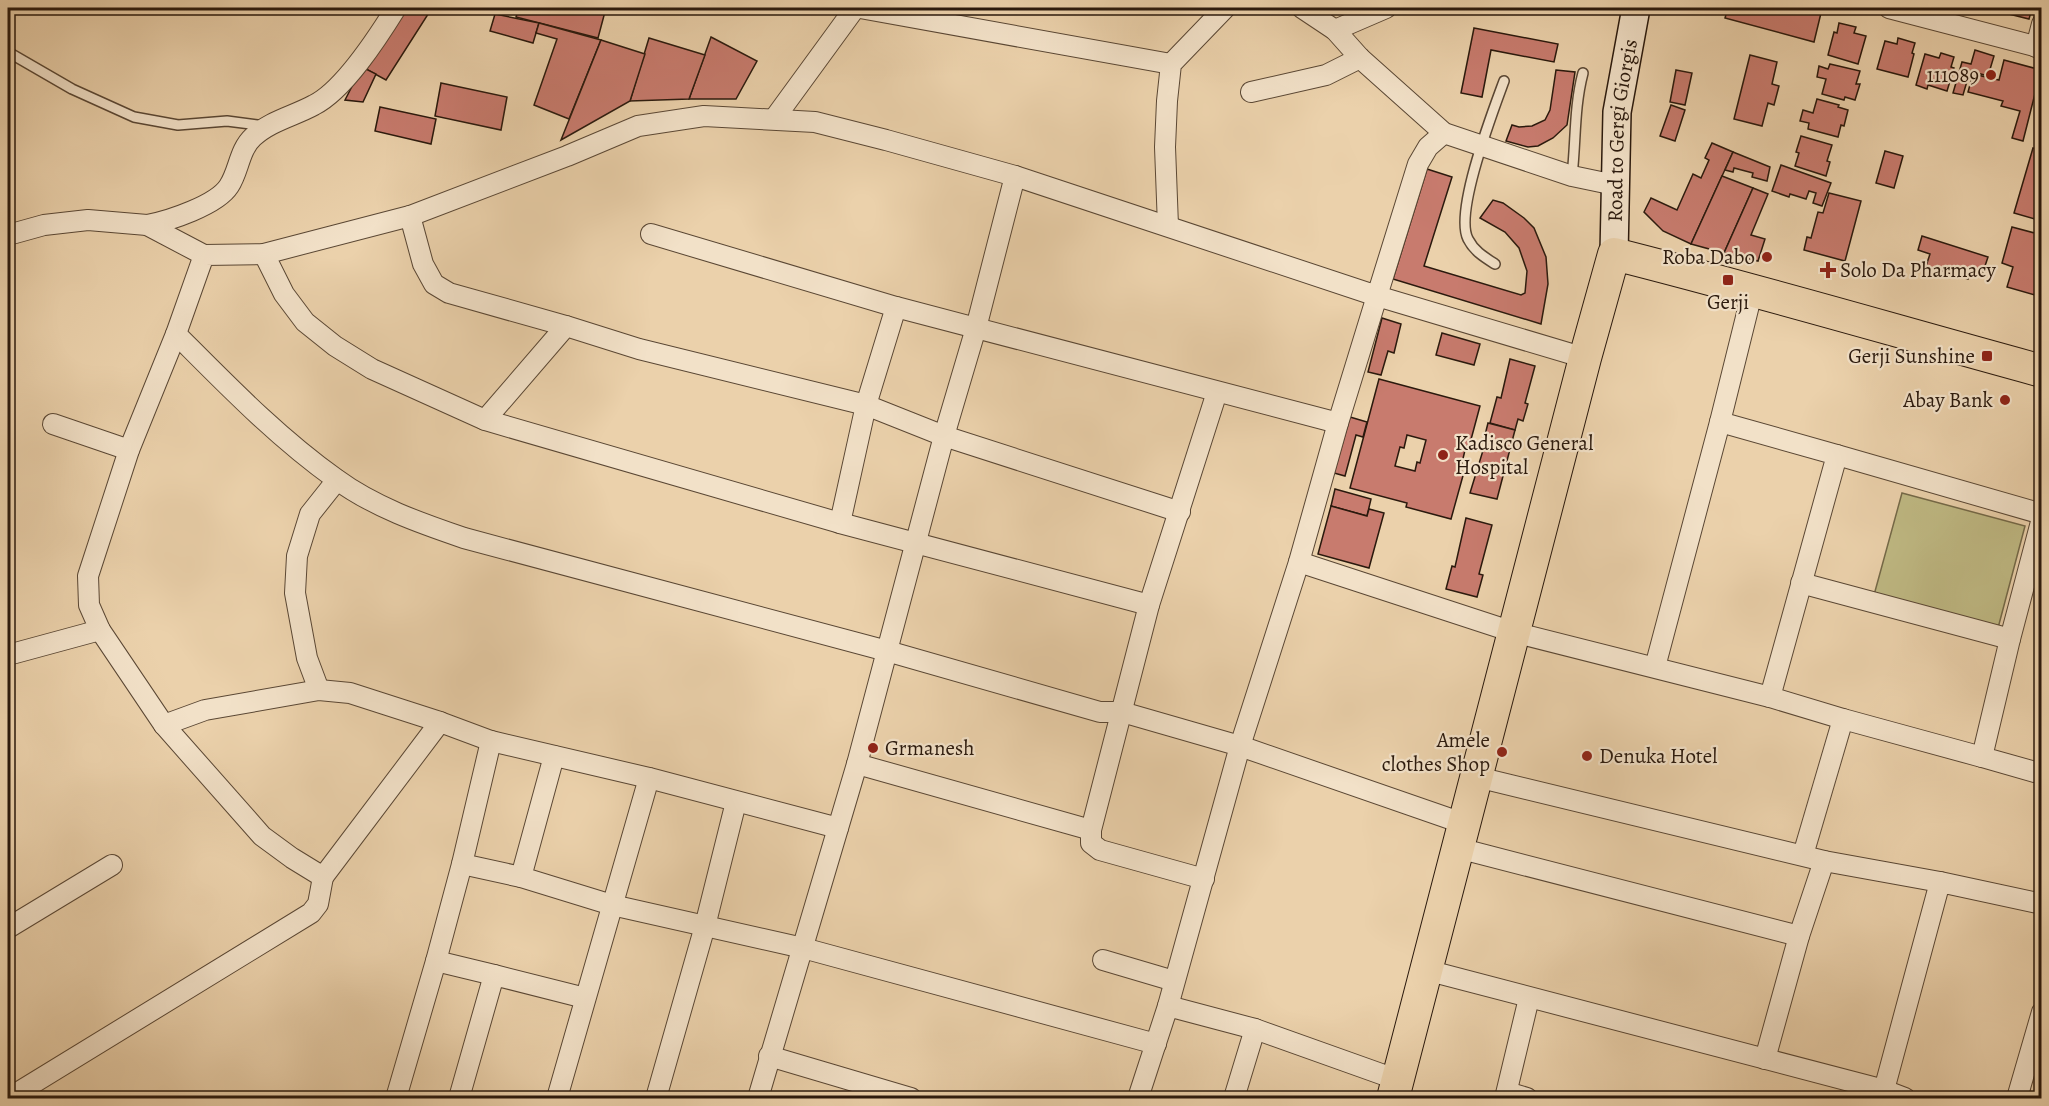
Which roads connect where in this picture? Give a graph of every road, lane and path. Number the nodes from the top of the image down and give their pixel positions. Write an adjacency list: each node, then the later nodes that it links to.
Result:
1 (396, 8): 20 (street)
2 (855, 8): 19 (street)
3 (860, 8): 15 (street)
4 (1225, 8): 15 (street)
5 (1302, 8): 11 (street)
6 (1386, 8): 11 (street)
7 (1636, 8): 25 (main road, Road to Gergi Giorgis)
8 (1889, 8): 9 (street)
9 (1957, 16): 12 (street)
10 (2042, 24): 12 (street)
11 (1335, 30): 14 (street)
12 (2039, 47)
13 (8, 52): 20 (lane)
14 (1360, 58): 18 (street); 21 (street)
15 (1171, 64): 28 (street)
16 (1582, 73): 24 (lane)
17 (1504, 81): 22 (lane)
18 (1251, 92)
19 (774, 119): 23 (street); 26 (street)
20 (267, 126): 27 (street)
21 (1444, 134): 22 (street); 36 (street)
22 (1480, 147): 24 (street); 34 (lane)
23 (1015, 176): 28 (street); 39 (street)
24 (1572, 176): 25 (street)
25 (1615, 185): 32 (main road, Road to Gergi Giorgis)
26 (410, 216): 31 (street); 38 (street)
27 (147, 225): 30 (street); 33 (street)
28 (1168, 226): 36 (street)
29 (651, 234): 37 (street)
30 (8, 235)
31 (264, 254): 33 (street); 45 (street)
32 (1614, 254): 35 (main road); 41 (main road)
33 (204, 255): 40 (street)
34 (1495, 264)
35 (1753, 290): 42 (main road); 46 (street)
36 (1377, 296): 41 (street); 47 (street)
37 (896, 307): 39 (street); 44 (street)
38 (566, 326): 44 (street); 45 (street)
39 (976, 328): 43 (street); 49 (street)
40 (176, 334): 50 (street); 52 (street)
41 (1585, 358): 61 (main road)
42 (2042, 371)
43 (1218, 392): 47 (street); 53 (street)
44 (866, 405): 49 (street); 55 (street)
45 (485, 420): 55 (street)
46 (1720, 422): 51 (street); 65 (street)
47 (1338, 423): 57 (street)
48 (53, 424): 50 (street)
49 (944, 436): 53 (street); 56 (street)
50 (129, 450): 60 (street)
51 (1837, 455): 54 (street); 58 (street)
52 (337, 480): 63 (street); 66 (street)
53 (1180, 512): 59 (street)
54 (2042, 516): 62 (street)
55 (840, 523): 56 (street)
56 (917, 542): 59 (street); 63 (street)
57 (1299, 562): 61 (street); 73 (street)
58 (1801, 583): 62 (street); 67 (street)
59 (1149, 605): 68 (street)
60 (100, 630): 64 (street); 71 (street)
61 (1513, 632): 65 (street); 78 (main road)
62 (2010, 639): 75 (street)
63 (887, 651): 68 (street); 76 (street)
64 (8, 655)
65 (1655, 667): 67 (street)
66 (319, 690): 70 (street); 71 (street)
67 (1770, 697): 69 (street)
68 (1122, 712): 73 (street); 82 (street)
69 (1843, 719): 75 (street); 84 (street)
70 (440, 722): 72 (street); 88 (street)
71 (164, 725): 88 (street)
72 (491, 741): 74 (street); 86 (street)
73 (1240, 746): 83 (street); 90 (street)
74 (554, 756): 79 (street); 89 (street)
75 (1982, 757): 77 (street)
76 (857, 764): 81 (street); 82 (street)
77 (2042, 774)
78 (1477, 777): 83 (main road); 84 (street)
79 (649, 778): 80 (street); 93 (street)
80 (736, 802): 81 (street); 94 (street)
81 (838, 828): 97 (street)
82 (1090, 830): 90 (street)
83 (1462, 836): 96 (street); 100 (main road)
84 (1803, 855): 85 (street)
85 (1824, 861): 91 (street); 96 (street)
86 (462, 864): 89 (street); 99 (street)
87 (112, 865): 95 (street)
88 (323, 877): 114 (street)
89 (521, 877): 93 (street)
90 (1204, 879): 102 (street)
91 (1940, 882): 92 (street); 113 (street)
92 (2042, 904)
93 (612, 905): 94 (street); 103 (street)
94 (705, 926): 97 (street); 118 (street)
95 (8, 928)
96 (1798, 936): 110 (street)
97 (803, 948): 108 (street); 109 (street)
98 (1103, 960): 102 (street)
99 (436, 961): 101 (street); 115 (street)
100 (1426, 970): 104 (street); 111 (main road)
101 (494, 975): 103 (street); 116 (street)
102 (1174, 981): 105 (street)
103 (585, 998): 117 (street)
104 (1529, 998): 110 (street); 112 (street)
105 (1168, 1006): 107 (street); 108 (street)
106 (2042, 1012): 124 (street)
107 (1255, 1029): 111 (street); 122 (street)
108 (1156, 1044): 121 (street)
109 (769, 1056): 119 (street); 120 (street)
110 (1766, 1059): 113 (street)
111 (1396, 1089)
112 (1506, 1095): 123 (street)
113 (1897, 1096)
114 (9, 1098)
115 (396, 1098)
116 (459, 1098)
117 (557, 1098)
118 (656, 1098)
119 (758, 1098)
120 (911, 1098)
121 (1138, 1098)
122 (1234, 1098)
123 (1527, 1098)
124 (2017, 1098)

